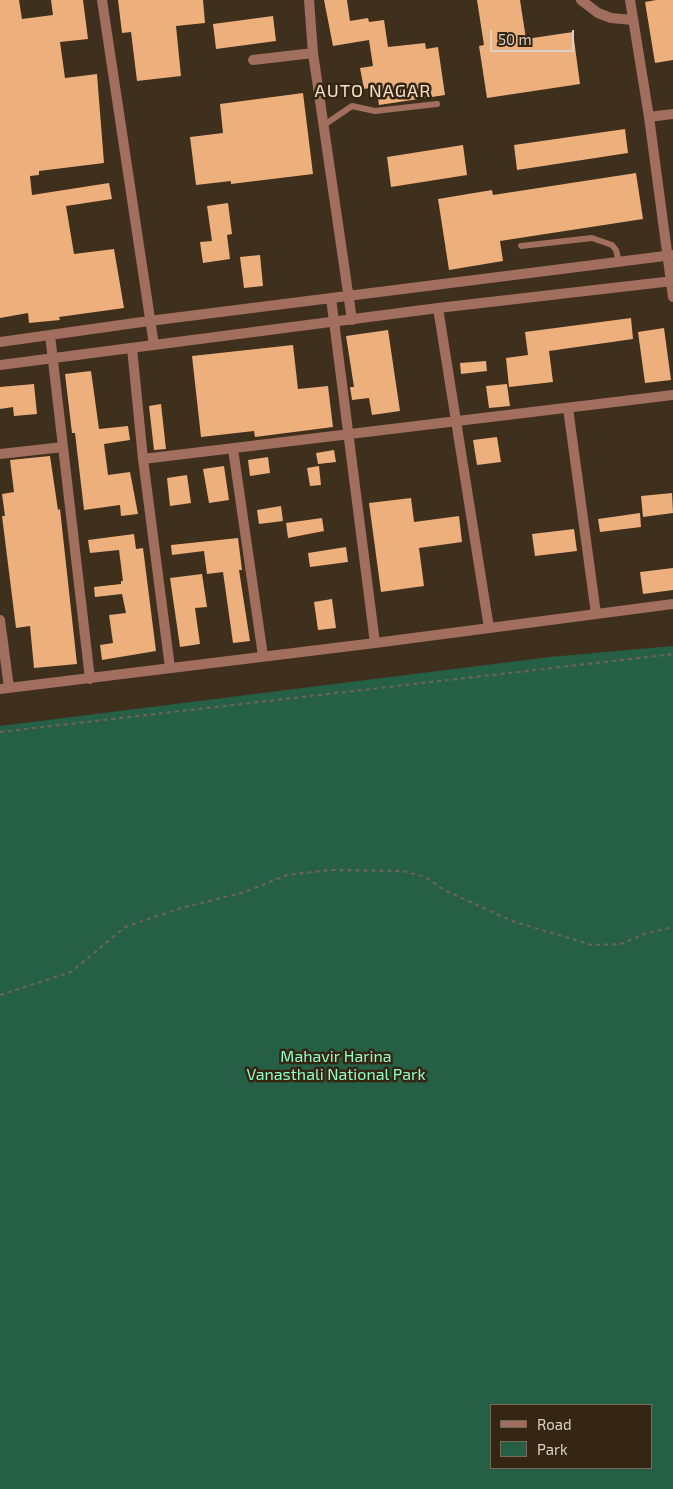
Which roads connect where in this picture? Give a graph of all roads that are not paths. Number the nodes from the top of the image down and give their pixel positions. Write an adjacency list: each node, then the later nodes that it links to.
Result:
1 (102, 0): 21 (street)
2 (309, 0): 6 (street)
3 (581, 0): 5 (street)
4 (630, 0): 5 (street)
5 (634, 20): 10 (street)
6 (313, 53): 7 (street); 11 (street)
7 (253, 60)
8 (437, 104): 11 (lane)
9 (673, 114): 10 (street)
10 (649, 117): 13 (street)
11 (324, 125): 16 (street)
12 (521, 246): 14 (lane)
13 (670, 256): 14 (street); 15 (street)
14 (619, 262): 16 (street)
15 (672, 281): 17 (street); 19 (street)
16 (349, 296): 18 (street); 20 (street)
17 (673, 297)
18 (331, 298): 21 (street); 22 (street)
19 (438, 308): 20 (street); 31 (street)
20 (352, 320): 22 (street)
21 (149, 321): 23 (street); 25 (street)
22 (335, 323): 25 (street); 32 (street)
23 (50, 335): 24 (street); 27 (street)
24 (0, 342)
25 (154, 345): 26 (street)
26 (132, 348): 27 (street); 36 (street)
27 (51, 359): 28 (street); 33 (street)
28 (0, 366)
29 (673, 395): 30 (street)
30 (568, 408): 31 (street); 38 (street)
31 (457, 421): 32 (street); 40 (street)
32 (349, 434): 34 (street); 41 (street)
33 (63, 447): 35 (street); 44 (street)
34 (233, 449): 36 (street); 42 (street)
35 (0, 454)
36 (143, 459): 43 (street)
37 (673, 604): 38 (street)
38 (596, 614): 40 (street)
39 (0, 620): 45 (street)
40 (489, 628): 41 (street)
41 (375, 644): 42 (street)
42 (263, 656): 43 (street)
43 (170, 668): 44 (street)
44 (90, 679): 45 (street)
45 (4, 689)

